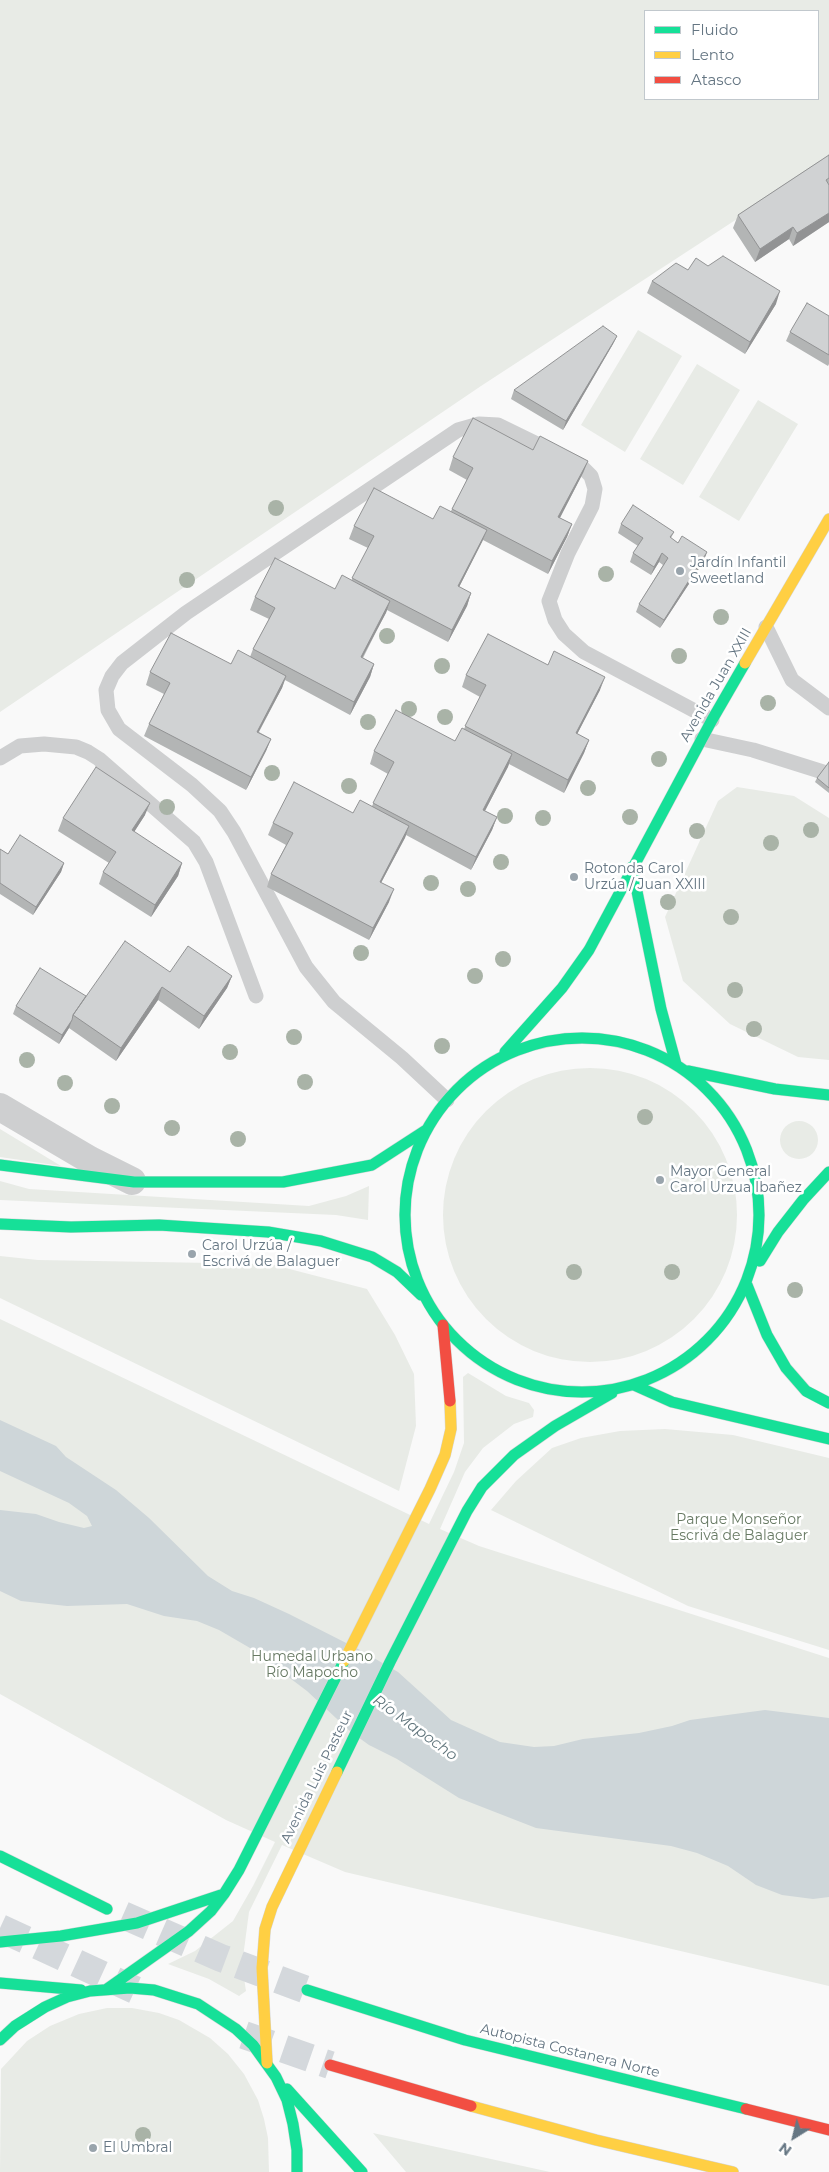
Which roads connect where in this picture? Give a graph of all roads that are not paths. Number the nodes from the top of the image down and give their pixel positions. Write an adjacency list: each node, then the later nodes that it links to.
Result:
1 (829, 519): 2 (main road, Avenida Juan XXIII)
2 (766, 627): 3 (lane); 4 (main road, Avenida Juan XXIII)
3 (829, 708)
4 (712, 720): 5 (main road, Avenida Juan XXIII); 14 (lane)
5 (702, 739): 7 (lane); 8 (main road, Avenida Juan XXIII)
6 (0, 758): 9 (lane)
7 (822, 772)
8 (632, 868): 10 (main road, Avenida Juan XXIII); 11 (main road)
9 (256, 996)
10 (500, 1057): 11 (main road); 14 (main road)
11 (676, 1064): 12 (main road)
12 (688, 1071): 13 (main road); 21 (main road)
13 (829, 1095)
14 (447, 1100): 16 (main road)
15 (0, 1107): 19 (street)
16 (426, 1130): 19 (main road); 23 (main road)
17 (0, 1165): 19 (main road)
18 (829, 1172): 21 (main road)
19 (134, 1182)
20 (0, 1224): 23 (main road)
21 (756, 1266): 22 (main road)
22 (747, 1285): 25 (main road); 27 (main road)
23 (426, 1299): 24 (main road)
24 (443, 1324): 26 (main road); 30 (main road, Avenida Luis Pasteur)
25 (634, 1385): 26 (main road); 28 (main road)
26 (620, 1389): 38 (main road, Avenida Luis Pasteur)
27 (829, 1403)
28 (829, 1439)
29 (0, 1856): 31 (main road)
30 (224, 1894): 32 (main road); 34 (main road, Avenida Luis Pasteur)
31 (107, 1908)
32 (0, 1942)
33 (0, 1983): 36 (main road)
34 (108, 1989): 36 (main road); 38 (main road)
35 (307, 1990): 41 (main road, Autopista Costanera Norte)
36 (90, 1991): 37 (main road)
37 (0, 2040)
38 (267, 2063): 40 (main road)
39 (330, 2065): 44 (main road)
40 (276, 2077): 42 (main road); 43 (main road)
41 (829, 2130)
42 (297, 2172)
43 (362, 2172)
44 (733, 2172)

